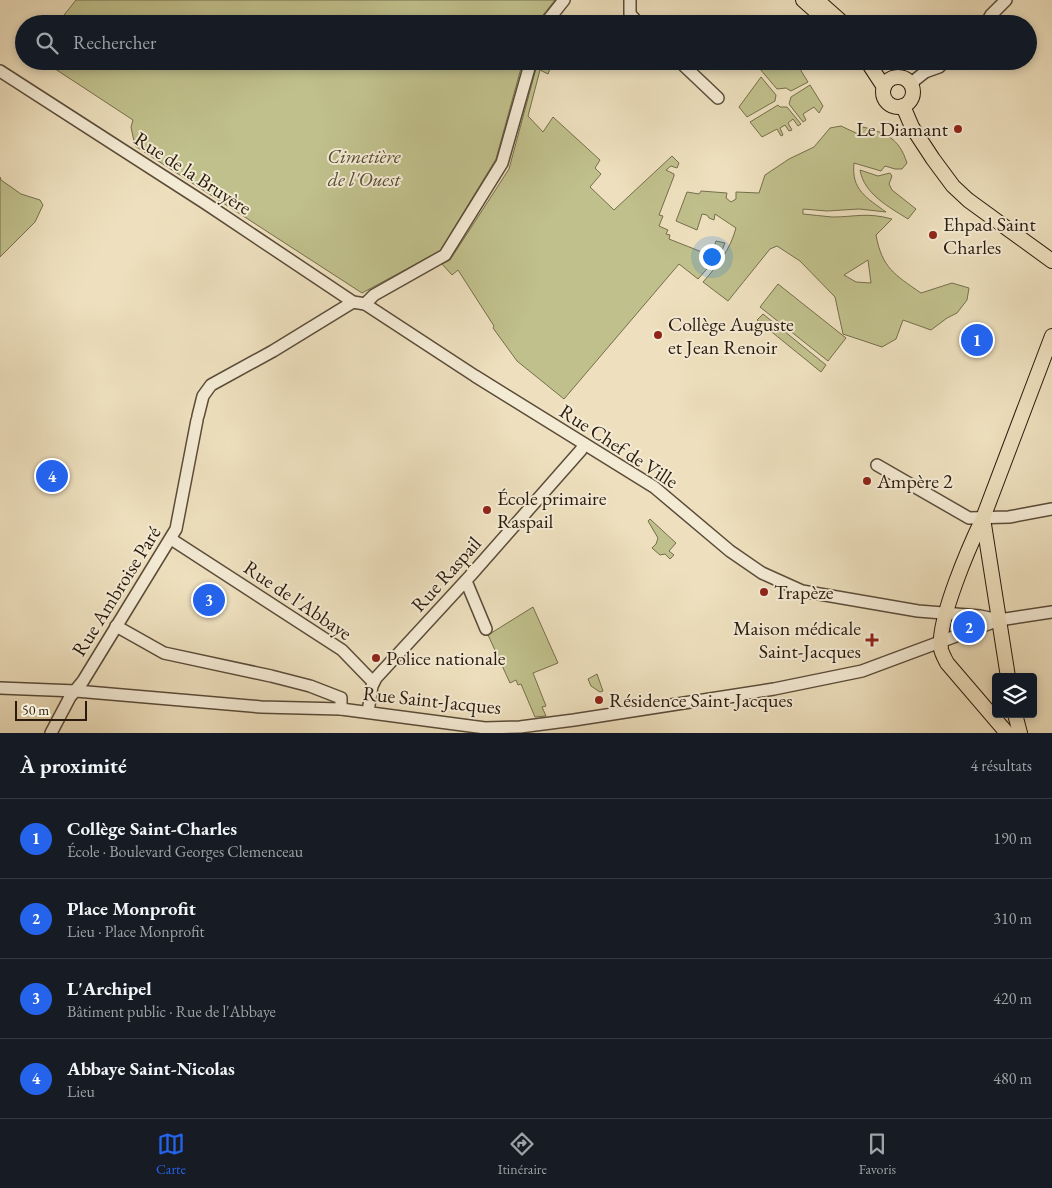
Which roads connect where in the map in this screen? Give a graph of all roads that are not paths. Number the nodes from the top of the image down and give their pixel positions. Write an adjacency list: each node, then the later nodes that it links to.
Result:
1 (564, 0): 6 (street)
2 (630, 0): 7 (street)
3 (803, 0): 8 (main road)
4 (818, 0): 9 (main road)
5 (1001, 2): 10 (street)
6 (552, 15)
7 (631, 15)
8 (820, 15)
9 (834, 15)
10 (991, 15)
11 (528, 70): 24 (street)
12 (688, 70): 20 (street)
13 (876, 70): 18 (main road)
14 (882, 70): 18 (main road)
15 (931, 70): 17 (street)
16 (0, 71): 23 (street, Rue de la Bruyère)
17 (925, 72): 19 (street)
18 (889, 83): 19 (main road); 21 (main road)
19 (910, 84): 21 (main road)
20 (718, 98)
21 (903, 106): 22 (main road)
22 (1052, 261)
23 (353, 302): 24 (street, Rue de la Bruyère); 30 (street, Rue Ambroise Paré)
24 (365, 304): 26 (street, Rue Chef de Ville)
25 (1052, 336): 29 (main road)
26 (584, 444): 31 (street, Rue Raspail); 33 (street, Rue Chef de Ville)
27 (877, 465): 29 (street)
28 (1052, 509): 29 (street)
29 (983, 518): 33 (main road); 34 (main road)
30 (171, 539): 35 (street, Rue Ambroise Paré); 39 (street, Rue de l'Abbaye)
31 (466, 581): 36 (street); 39 (street, Rue Raspail)
32 (1052, 612): 34 (street)
33 (946, 614): 34 (street, Rue Chef de Ville); 37 (main road)
34 (999, 620): 37 (street, Rue Saint-Jacques); 38 (main road)
35 (116, 626): 41 (street, Rue Ambroise Paré); 42 (street)
36 (486, 629)
37 (941, 642): 45 (street, Rue Saint-Jacques); 49 (main road)
38 (1007, 673)
39 (373, 682): 43 (street)
40 (0, 688): 41 (street, Rue Saint-Jacques)
41 (76, 691): 42 (street, Rue Saint-Jacques); 47 (street, Rue Ambroise Paré)
42 (341, 709): 43 (street, Rue Saint-Jacques)
43 (368, 712): 46 (street, Rue Saint-Jacques)
44 (1016, 718): 50 (main road)
45 (560, 722): 46 (street, Rue Saint-Jacques); 48 (street)
46 (497, 730)
47 (51, 733)
48 (566, 733)
49 (1007, 733)
50 (1020, 733)

